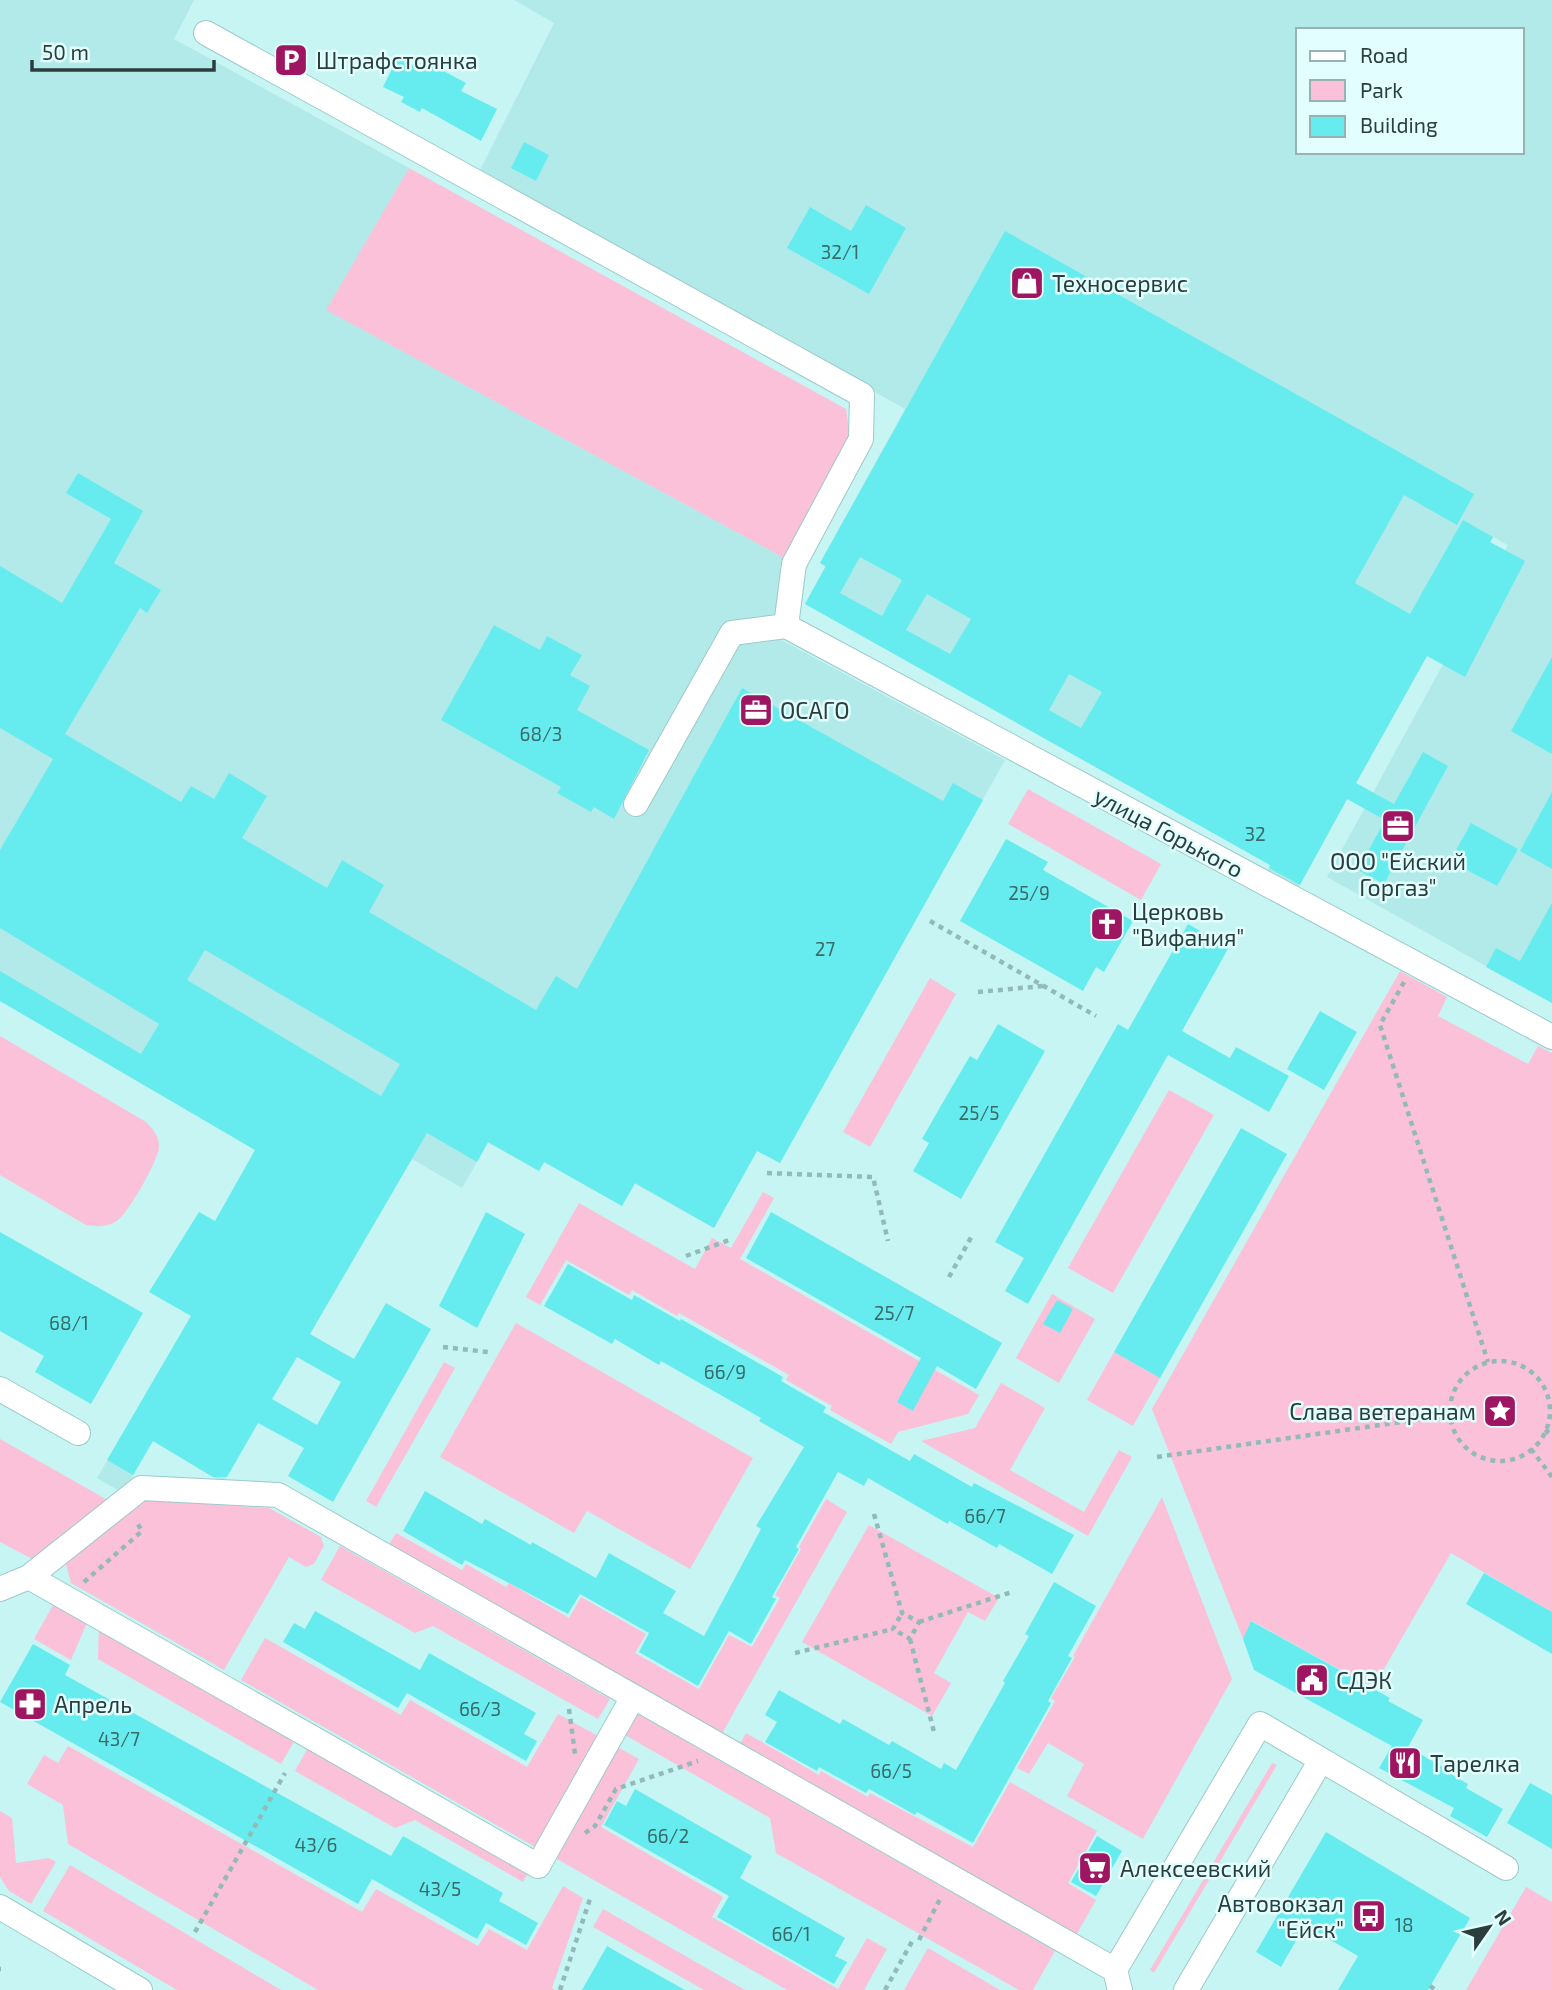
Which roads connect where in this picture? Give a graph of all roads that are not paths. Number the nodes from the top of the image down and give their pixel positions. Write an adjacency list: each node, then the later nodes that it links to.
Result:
1 (206, 33): 2 (street)
2 (786, 626): 3 (street); 4 (street, улица Горького)
3 (636, 804)
4 (1552, 1037)
5 (0, 1389): 6 (street)
6 (78, 1433)
7 (29, 1577): 8 (street); 9 (street); 9 (street)
8 (0, 1589)
9 (634, 1697): 13 (street)
10 (1321, 1760): 11 (street); 13 (street); 15 (street)
11 (1506, 1868)
12 (0, 1907): 14 (street)
13 (1118, 1980)
14 (140, 1990)
15 (1186, 1990)

